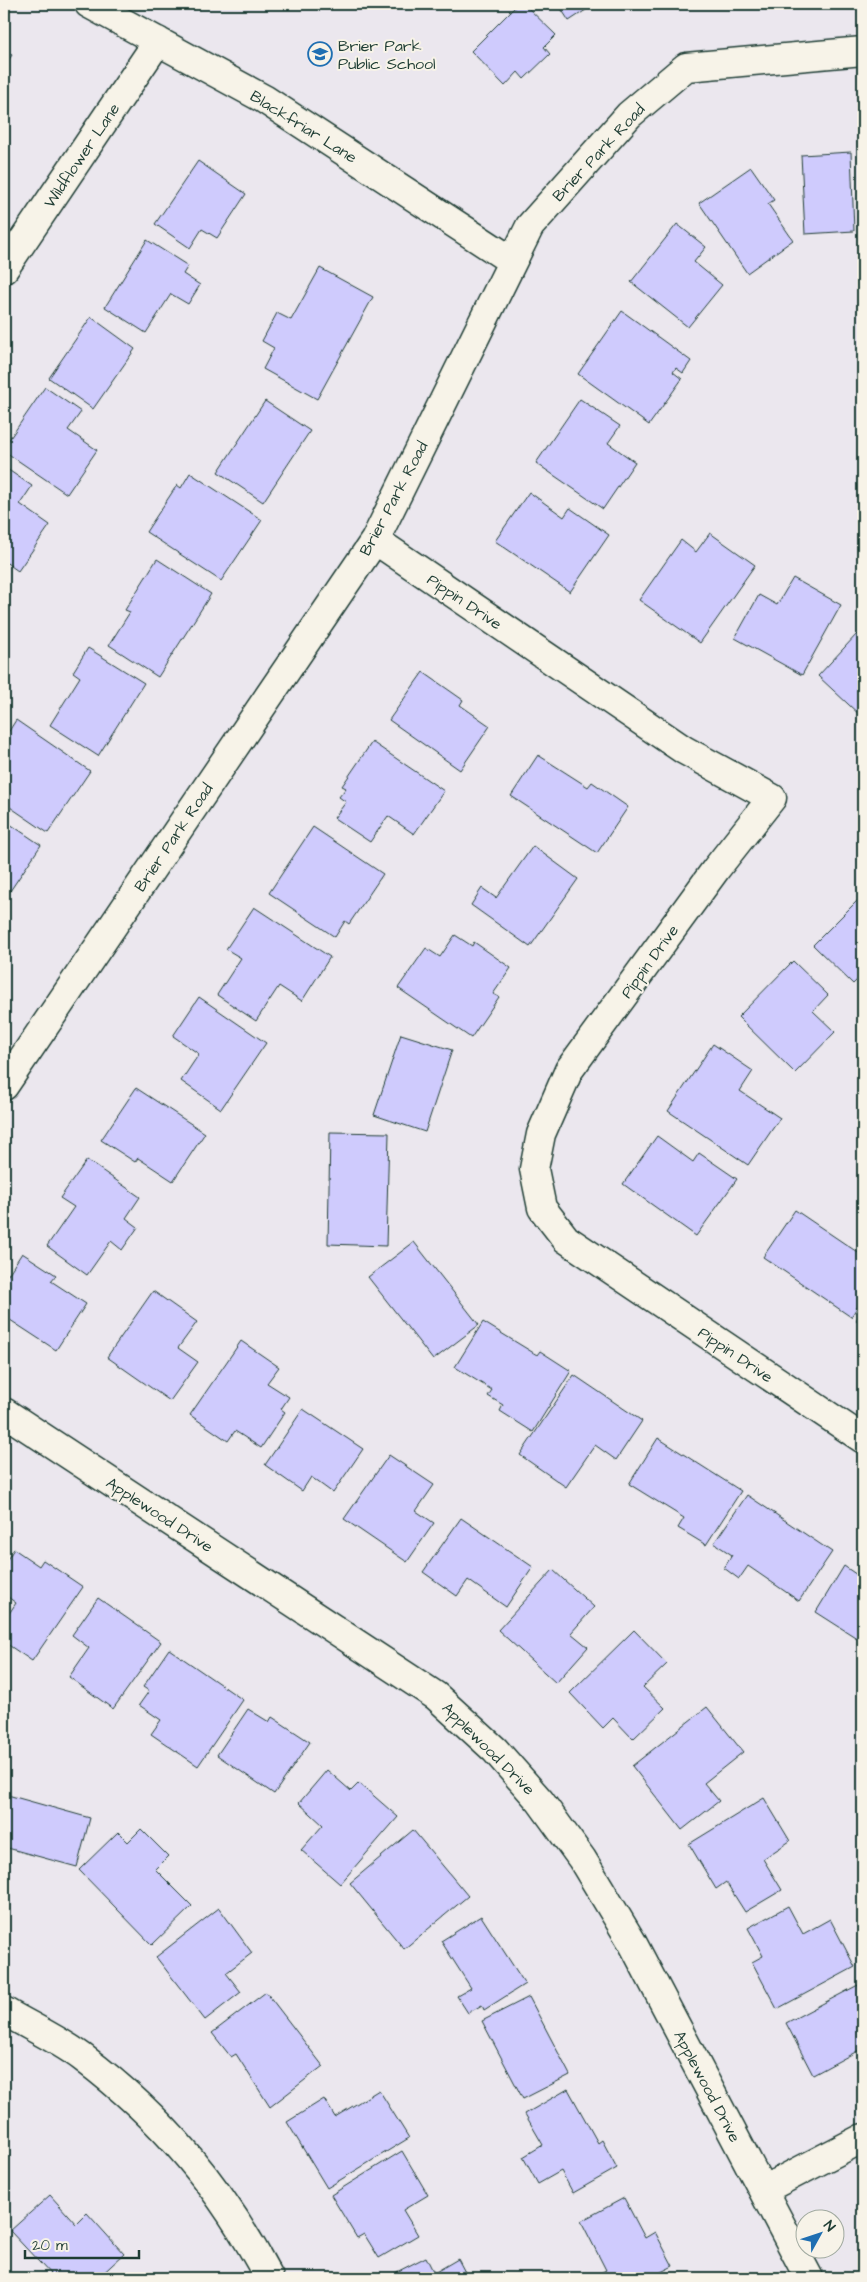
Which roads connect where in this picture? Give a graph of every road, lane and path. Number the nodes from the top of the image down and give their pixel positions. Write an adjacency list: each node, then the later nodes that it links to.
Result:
1 (88, 4): 2 (street, Blackfriar Lane)
2 (158, 41): 4 (street, Blackfriar Lane); 5 (street, Wildflower Lane)
3 (863, 50): 4 (street, Brier Park Road)
4 (512, 261): 6 (street, Brier Park Road)
5 (4, 269)
6 (375, 540): 7 (street, Brier Park Road); 9 (street, Pippin Drive)
7 (4, 1086)
8 (4, 1412): 12 (street, Applewood Drive)
9 (863, 1439)
10 (4, 2011): 13 (street)
11 (863, 2138): 12 (street)
12 (763, 2190): 14 (street, Applewood Drive)
13 (269, 2278)
14 (808, 2278)

